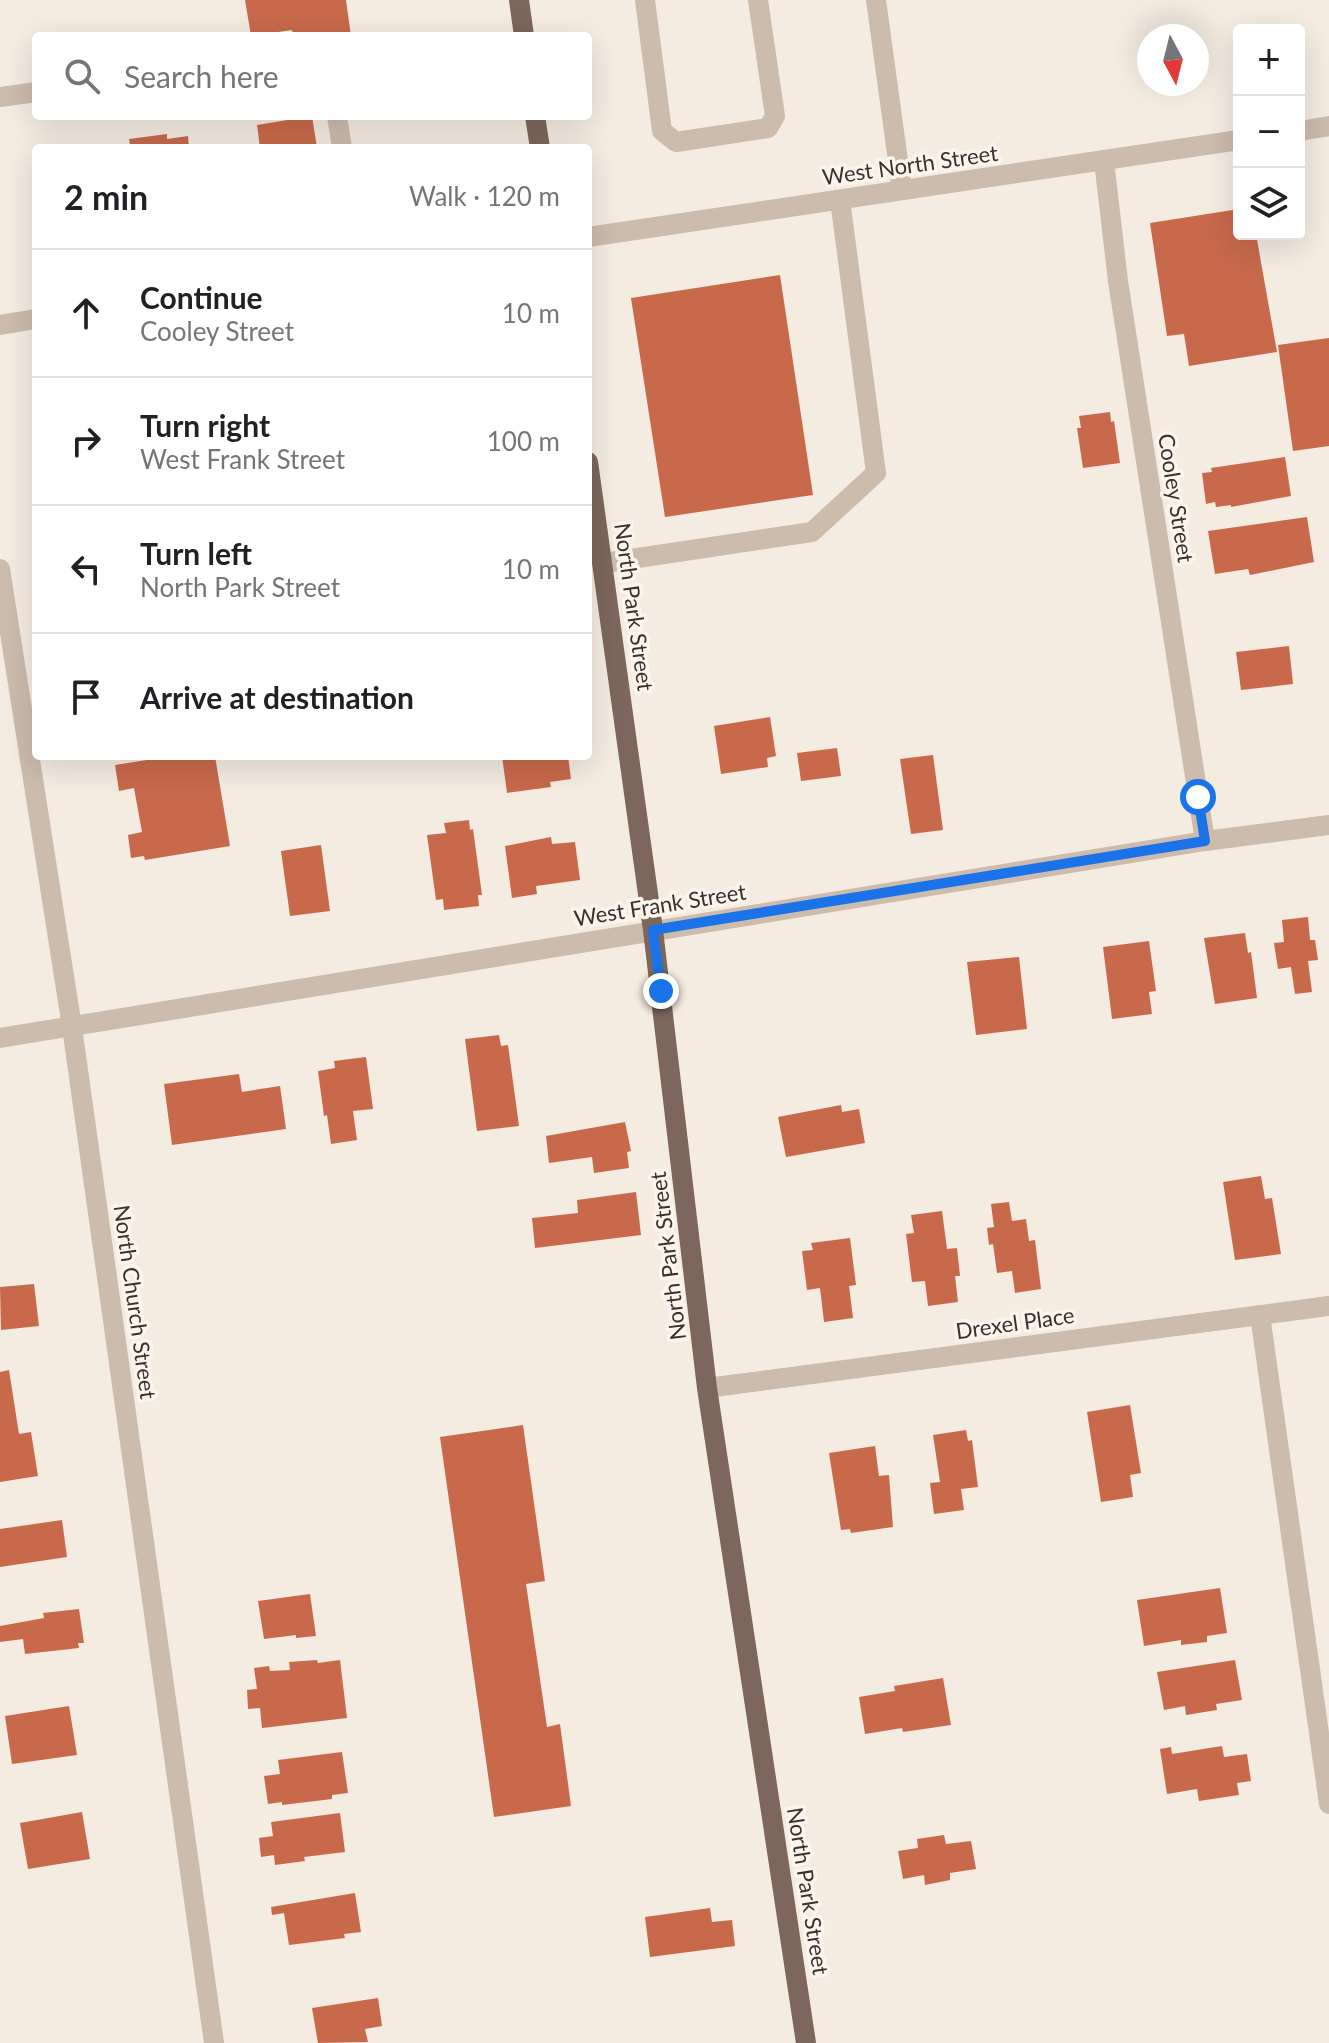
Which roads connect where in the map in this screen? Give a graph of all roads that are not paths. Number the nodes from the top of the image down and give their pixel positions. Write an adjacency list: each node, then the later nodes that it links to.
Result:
1 (519, 0): 5 (main road)
2 (645, 0): 3 (street)
3 (758, 0)
4 (876, 0): 16 (street)
5 (523, 32)
6 (32, 93): 7 (street)
7 (0, 97)
8 (338, 120): 13 (street)
9 (536, 120): 14 (main road)
10 (1329, 126): 11 (street)
11 (1305, 130)
12 (1233, 141): 15 (street, West North Street)
13 (341, 144)
14 (539, 144)
15 (1104, 161): 16 (street, West North Street); 25 (street, Cooley Street)
16 (902, 190): 17 (street, West North Street)
17 (840, 200): 18 (street, West North Street); 22 (street)
18 (592, 236)
19 (32, 320): 20 (street)
20 (0, 325)
21 (592, 487): 22 (main road, North Park Street)
22 (604, 563): 26 (main road, North Park Street)
23 (0, 569): 27 (street, North Church Street)
24 (1329, 825): 25 (street, West Frank Street)
25 (1205, 841): 26 (street, West Frank Street)
26 (653, 930): 27 (street, West Frank Street); 31 (main road, North Park Street)
27 (72, 1027): 28 (street, West Frank Street); 33 (street, North Church Street)
28 (0, 1038)
29 (1329, 1306): 30 (street, Drexel Place)
30 (1260, 1315): 31 (street, Drexel Place); 32 (street)
31 (707, 1388): 34 (main road, North Park Street)
32 (1329, 1804)
33 (214, 2043)
34 (806, 2043)

